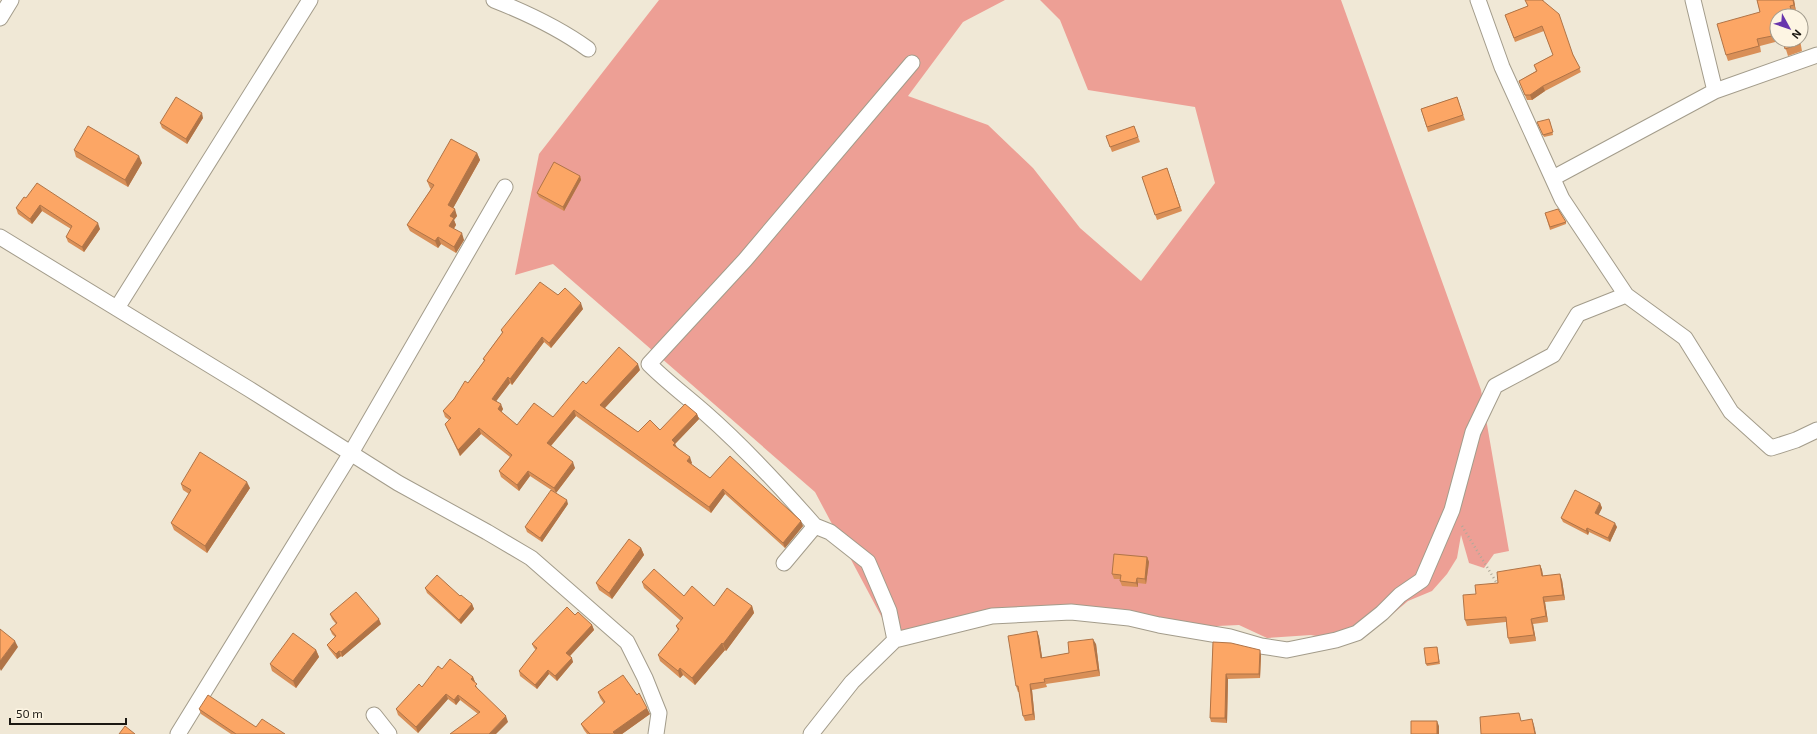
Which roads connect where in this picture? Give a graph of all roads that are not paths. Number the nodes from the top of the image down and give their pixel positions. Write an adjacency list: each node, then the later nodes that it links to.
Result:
1 (11, 0): 6 (street)
2 (310, 0): 15 (street)
3 (494, 0): 7 (street)
4 (1478, 0): 11 (street)
5 (1693, 0): 10 (street)
6 (0, 18)
7 (588, 50)
8 (1817, 55): 10 (street)
9 (912, 63): 18 (street)
10 (1715, 90): 11 (street)
11 (1553, 178): 14 (street)
12 (505, 187): 17 (street)
13 (0, 237): 15 (street)
14 (1626, 295): 16 (street); 20 (street)
15 (118, 308): 17 (street)
16 (1817, 430)
17 (351, 452): 22 (street); 24 (street)
18 (815, 526): 19 (street); 20 (street)
19 (784, 563)
20 (895, 640): 25 (street)
21 (374, 715): 23 (street)
22 (178, 734)
23 (389, 734)
24 (656, 734)
25 (811, 734)

